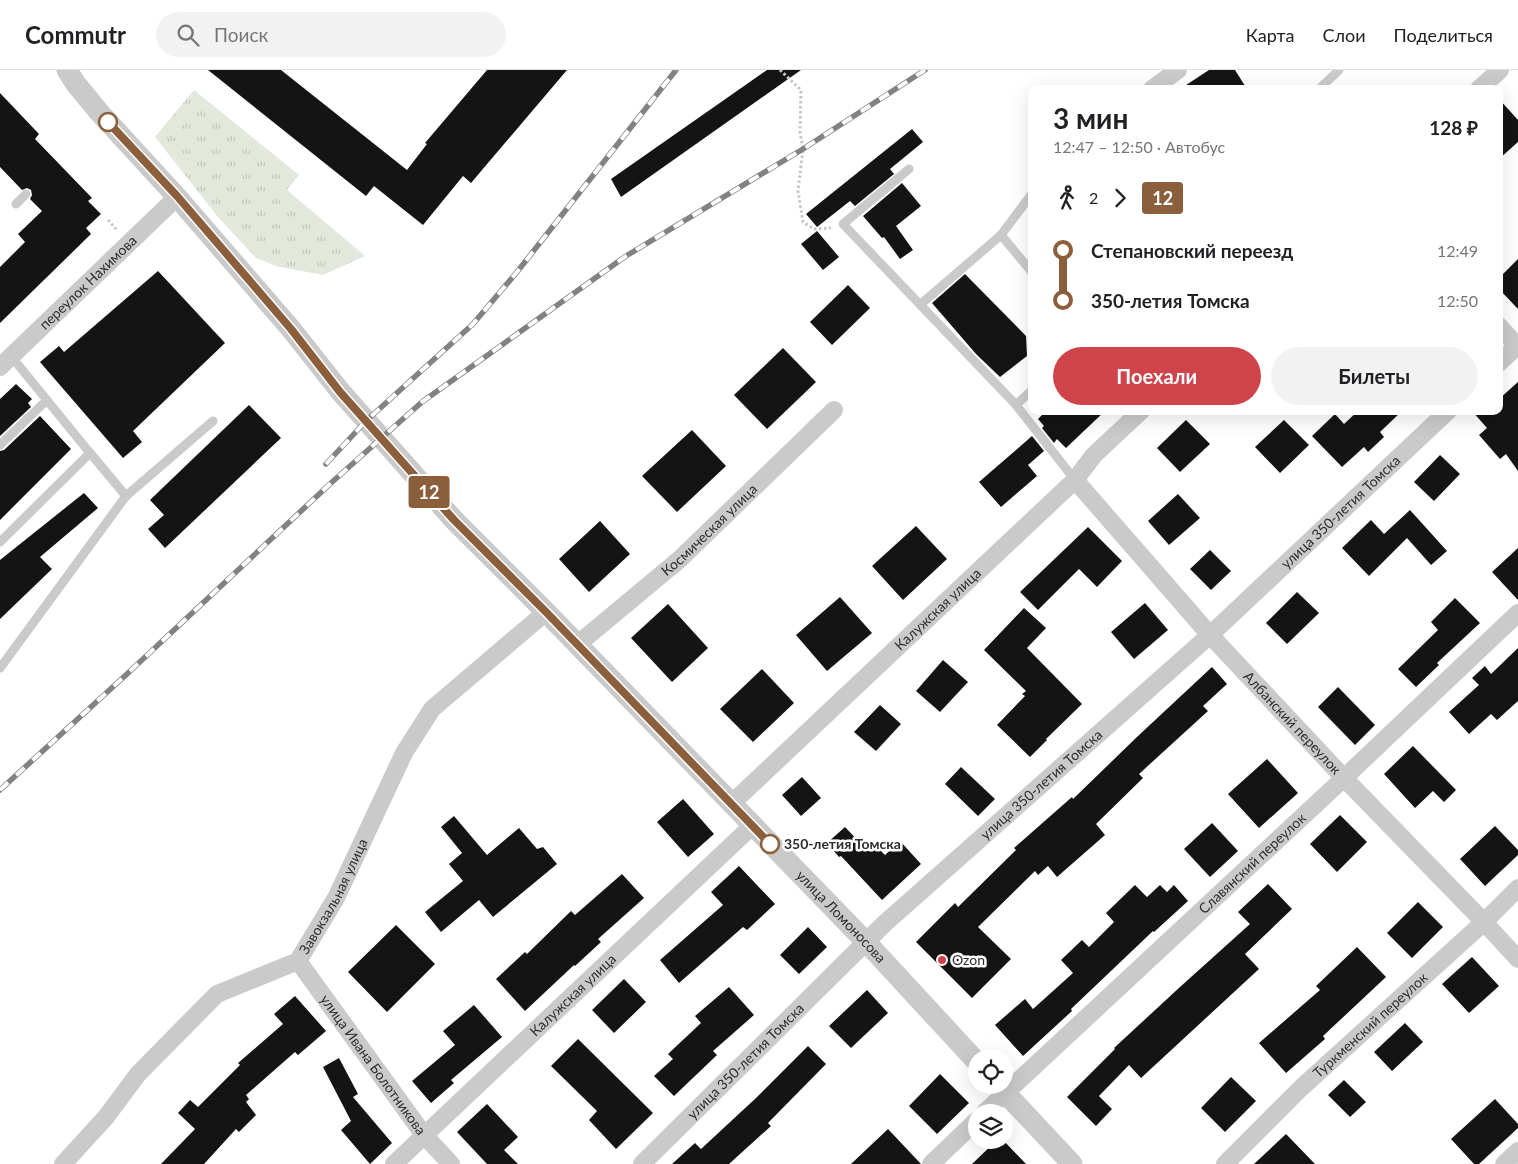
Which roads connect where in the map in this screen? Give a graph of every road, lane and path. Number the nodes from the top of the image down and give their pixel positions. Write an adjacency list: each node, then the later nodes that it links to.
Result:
1 (68, 70): 11 (street, улица Ломоносова)
2 (780, 70): 14 (path)
3 (1178, 70): 6 (street)
4 (1339, 70): 7 (lane)
5 (1500, 70): 8 (street)
6 (1157, 85)
7 (1323, 85)
8 (1483, 85)
9 (909, 169): 14 (lane)
10 (26, 194): 13 (lane)
11 (177, 196): 21 (street, переулок Нахимова); 34 (street, улица Ломоносова)
12 (1028, 199): 15 (lane)
13 (16, 204)
14 (843, 224): 17 (lane)
15 (1001, 235): 16 (lane); 17 (lane)
16 (1028, 267)
17 (921, 304): 24 (lane)
18 (1503, 330): 19 (street)
19 (1518, 346): 20 (street)
20 (1503, 359)
21 (5, 361): 23 (lane)
22 (1028, 394): 24 (lane)
23 (47, 400): 29 (lane); 30 (lane)
24 (1016, 405): 31 (lane)
25 (834, 410): 37 (street, Космическая улица)
26 (1137, 415): 31 (street, Калужская улица)
27 (1444, 415): 36 (street, улица 350-летия Томска)
28 (212, 421): 32 (lane)
29 (0, 445)
30 (90, 453): 32 (lane); 33 (lane)
31 (1075, 480): 36 (street, Албанский переулок); 40 (street, Калужская улица)
32 (126, 496): 38 (lane)
33 (0, 542)
34 (546, 612): 37 (street, улица Ломоносова); 46 (street, Завокзальная улица)
35 (1518, 613): 39 (street, Славянский переулок)
36 (1210, 635): 39 (street, Албанский переулок); 44 (street, улица 350-летия Томска)
37 (578, 644): 40 (street, улица Ломоносова)
38 (0, 668)
39 (1344, 778): 43 (street, Албанский переулок); 48 (street, Славянский переулок)
40 (731, 804): 41 (street, улица Ломоносова)
41 (752, 826): 44 (street, улица Ломоносова); 51 (street, Калужская улица)
42 (1518, 888): 43 (street, Туркменский переулок)
43 (1484, 922): 45 (street, Албанский переулок); 59 (street, Туркменский переулок)
44 (867, 943): 47 (street, улица Ломоносова); 56 (street, улица 350-летия Томска)
45 (1518, 959)
46 (298, 961): 51 (street, улица Ивана Болотникова); 53 (street, Завокзальная улица)
47 (968, 1053)
48 (1013, 1079)
49 (1007, 1094): 58 (street)
50 (968, 1129): 57 (street)
51 (424, 1135): 54 (street, Калужская улица); 55 (street, улица Ивана Болотникова)
52 (1518, 1151): 60 (street)
53 (63, 1164)
54 (394, 1164)
55 (451, 1164)
56 (642, 1164)
57 (931, 1164)
58 (1072, 1164)
59 (1225, 1164)
60 (1504, 1164)

